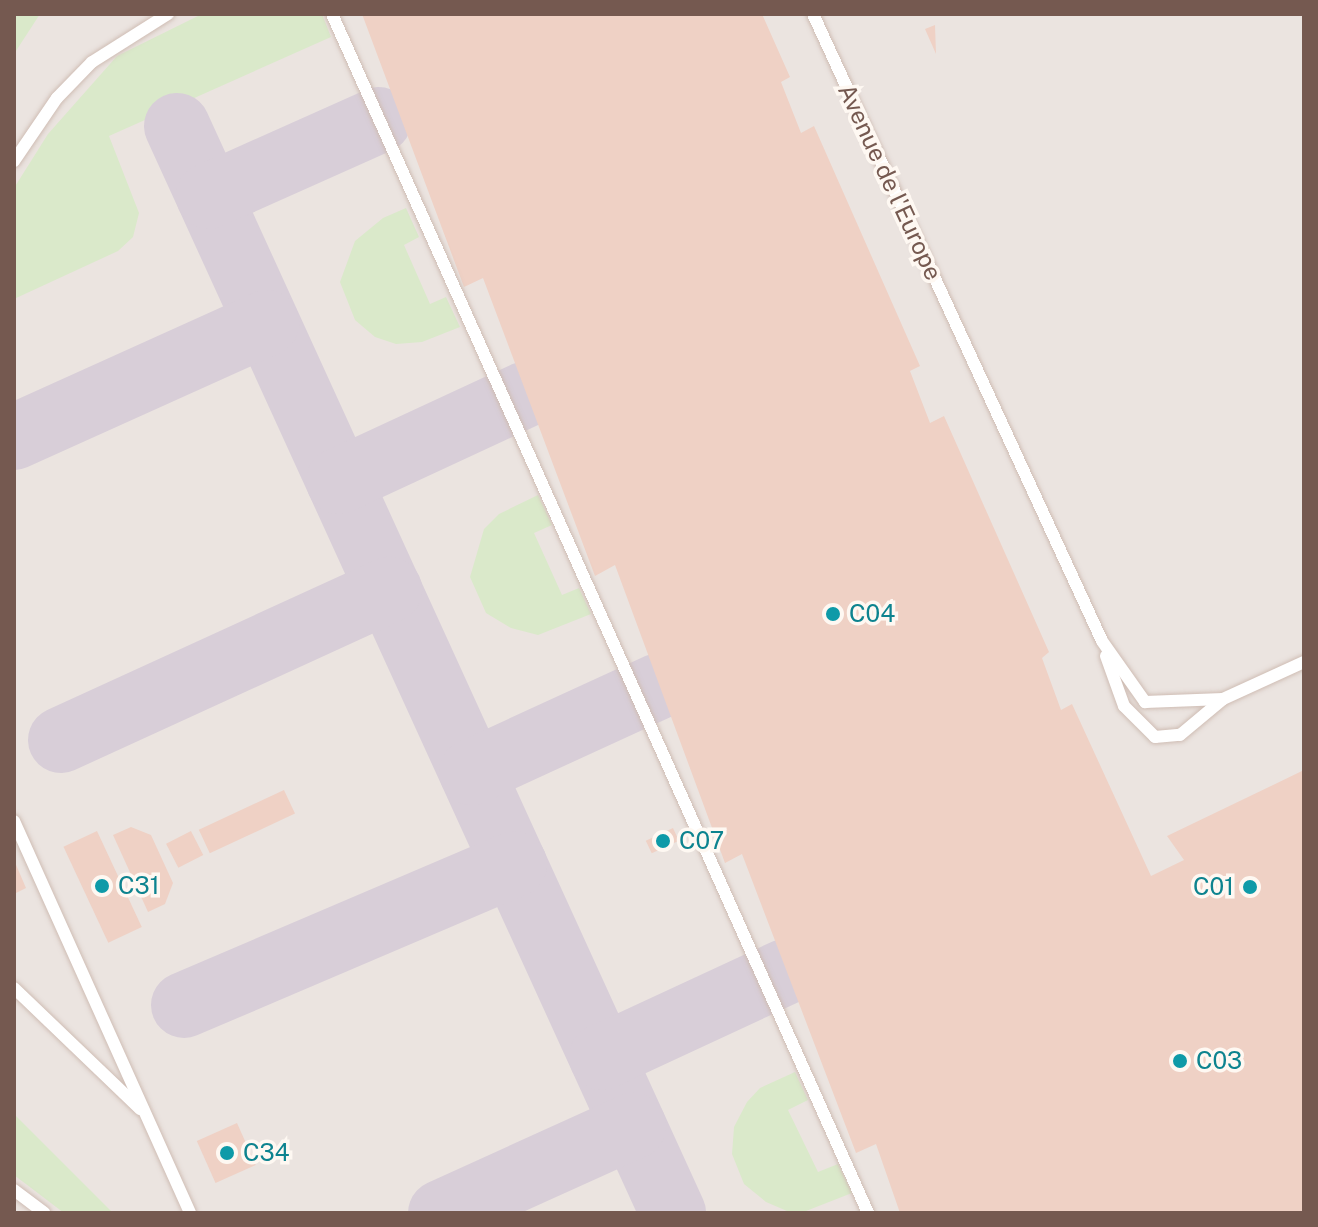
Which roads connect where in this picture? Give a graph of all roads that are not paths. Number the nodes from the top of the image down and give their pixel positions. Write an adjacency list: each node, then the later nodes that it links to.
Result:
1 (168, 14): 4 (lane)
2 (332, 14): 14 (lane)
3 (813, 14): 5 (lane, Avenue de l'Europe)
4 (14, 161)
5 (1102, 641): 7 (lane); 7 (lane)
6 (1304, 662): 7 (lane)
7 (1223, 699)
8 (14, 821): 10 (lane)
9 (14, 988): 10 (lane)
10 (145, 1114): 13 (lane)
11 (14, 1190): 12 (lane)
12 (44, 1213)
13 (190, 1213)
14 (868, 1213)

